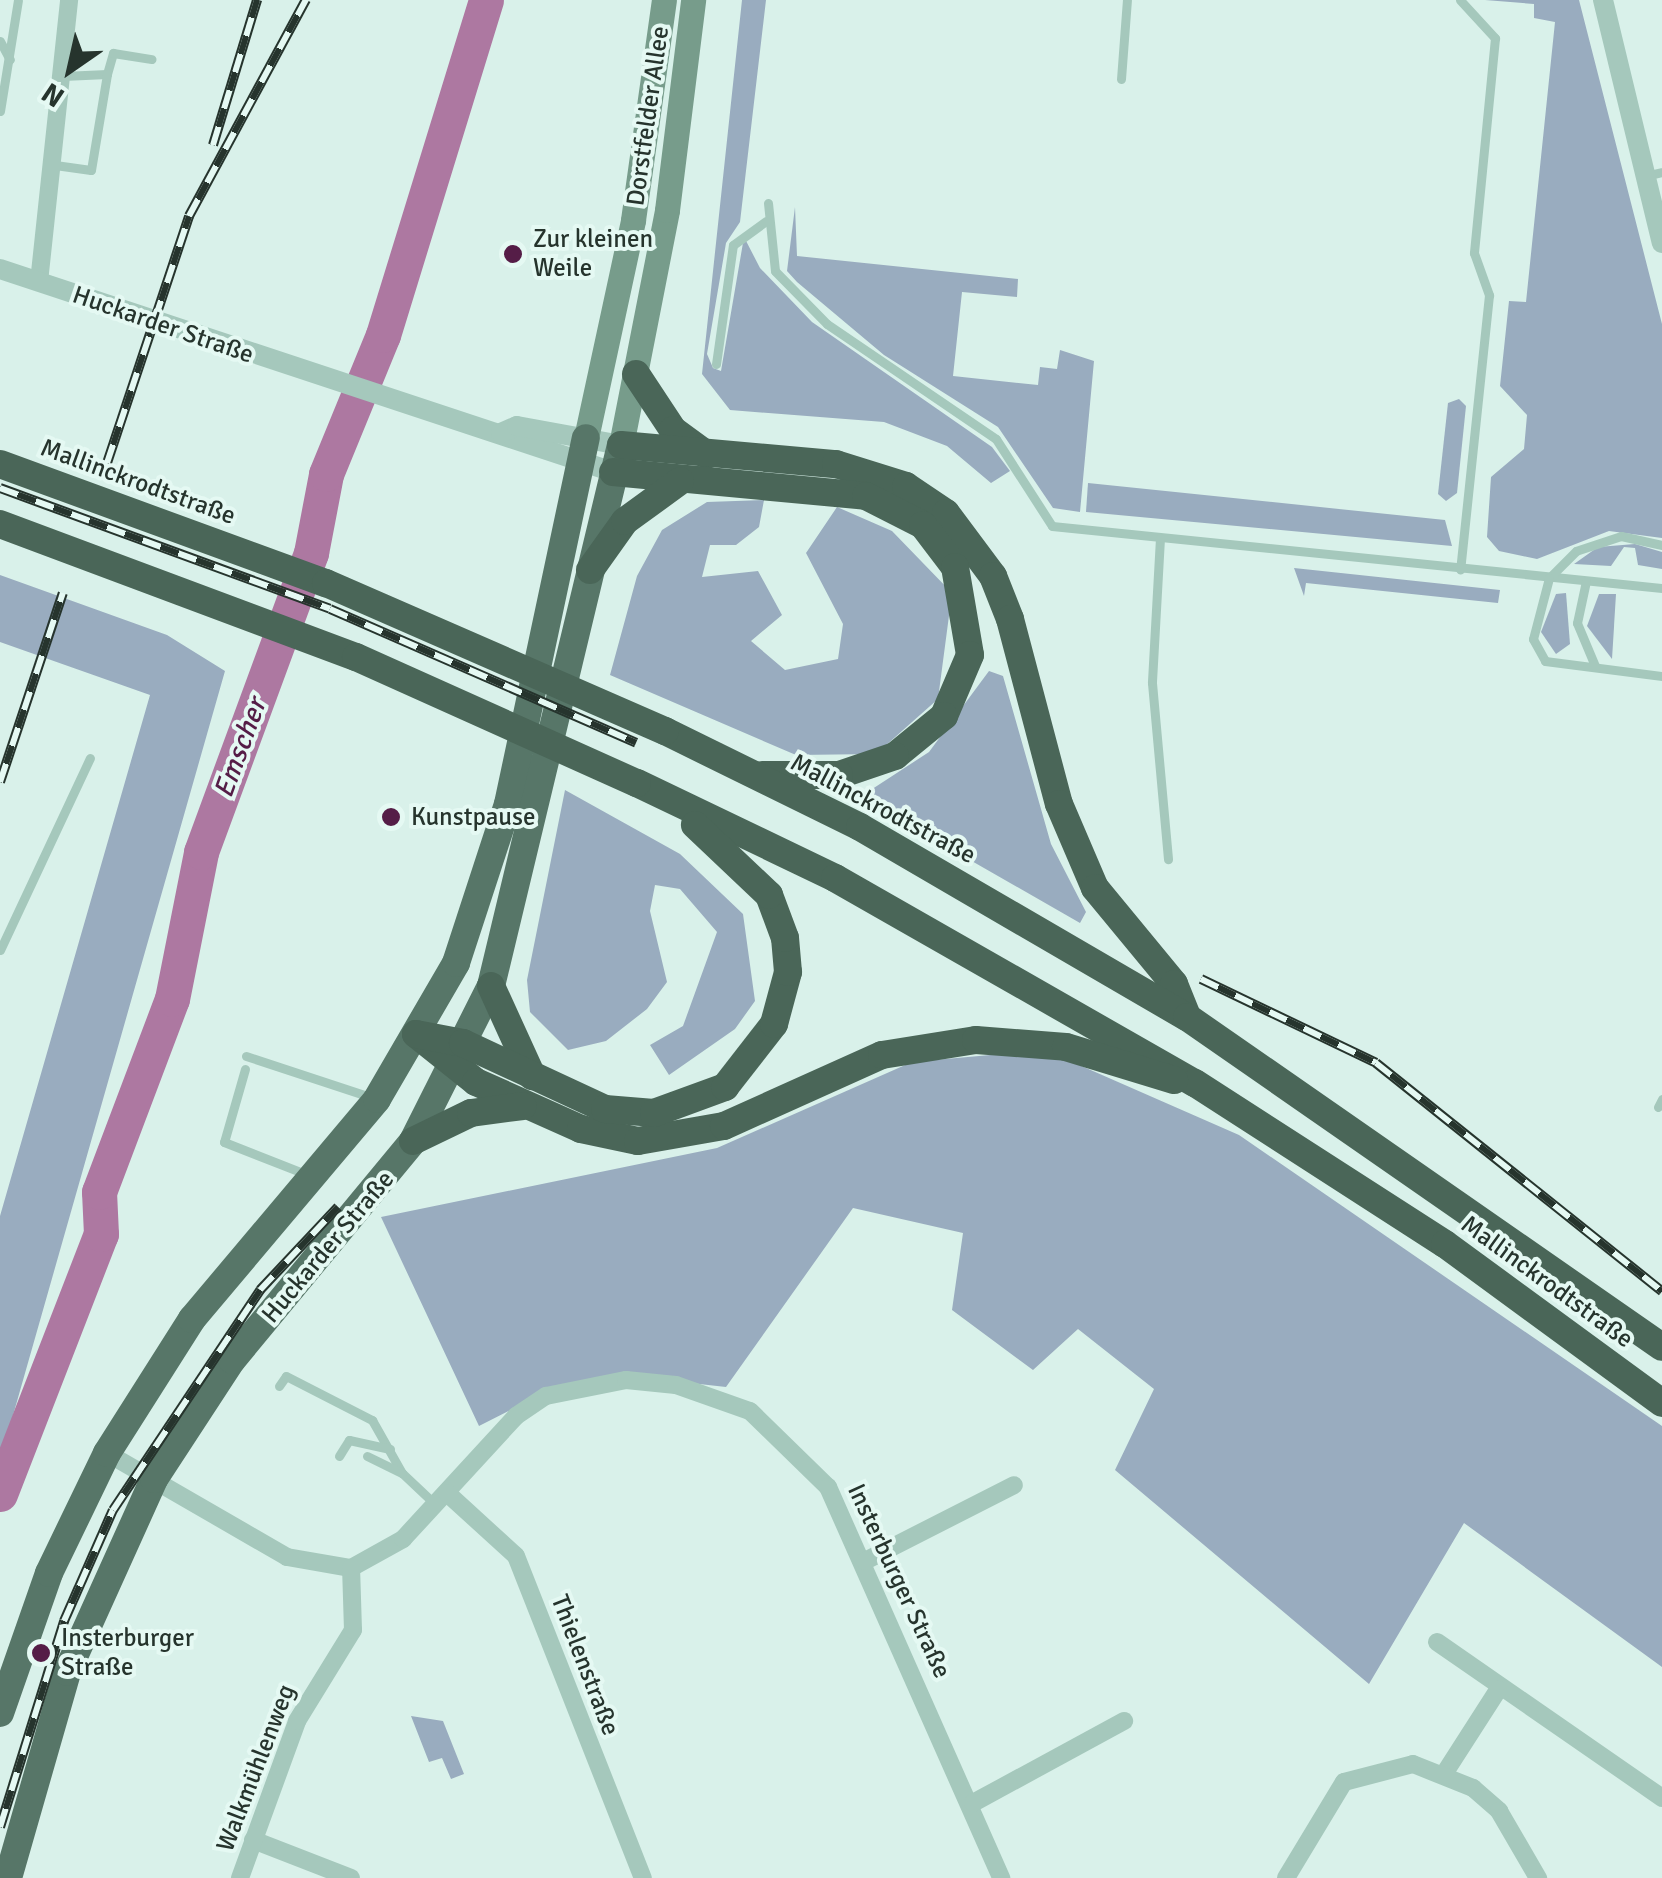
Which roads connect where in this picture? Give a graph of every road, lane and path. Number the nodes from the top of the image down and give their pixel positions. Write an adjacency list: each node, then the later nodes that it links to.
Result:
1 (18, 0): 10 (lane)
2 (68, 0): 12 (street, Huckarder Straße)
3 (664, 0): 26 (main road, Dorstfelder Allee)
4 (693, 0): 24 (main road, Dorstfelder Allee)
5 (1126, 0): 13 (lane)
6 (1460, 0): 35 (lane)
7 (1603, 0): 17 (street)
8 (0, 42): 10 (lane)
9 (152, 58): 11 (lane)
10 (10, 60): 14 (lane)
11 (108, 74): 12 (lane); 16 (lane)
12 (63, 76): 16 (street, Huckarder Straße)
13 (1120, 79)
14 (3, 98): 15 (lane)
15 (0, 111)
16 (55, 166): 22 (street, Huckarder Straße)
17 (1652, 174): 20 (street)
18 (768, 202): 19 (lane)
19 (766, 221): 23 (lane); 33 (lane)
20 (1662, 243)
21 (0, 269): 22 (street)
22 (39, 282): 25 (street, Huckarder Straße)
23 (716, 364)
24 (636, 374): 27 (highway); 28 (main road, Dorstfelder Allee)
25 (501, 433): 26 (street, Huckarder Straße); 30 (street, Huckarder Straße)
26 (586, 438): 28 (street, Huckarder Straße); 30 (main road, Dorstfelder Allee)
27 (708, 456): 28 (highway); 48 (highway)
28 (617, 459): 30 (street, Huckarder Straße); 31 (highway); 36 (main road, Huckarder Straße)
29 (0, 464): 43 (highway, Mallinckrodtstraße, bridge)
30 (577, 466): 49 (main road)
31 (680, 481): 36 (highway); 43 (highway)
32 (0, 524): 44 (highway, Mallinckrodtstraße, bridge)
33 (1160, 538): 35 (lane); 45 (lane)
34 (1662, 545): 37 (lane)
35 (1460, 568): 37 (lane)
36 (590, 570): 47 (main road, Huckarder Straße)
37 (1549, 578): 38 (lane); 40 (lane)
38 (1586, 582): 39 (lane); 40 (lane)
39 (1662, 588)
40 (1597, 668): 41 (lane)
41 (1662, 676)
42 (90, 758): 46 (lane)
43 (756, 775): 48 (highway, Mallinckrodtstraße)
44 (638, 782): 53 (highway, Mallinckrodtstraße); 54 (highway)
45 (1168, 859)
46 (0, 950)
47 (490, 986): 50 (main road, Huckarder Straße); 54 (highway)
48 (1187, 1016): 58 (highway, Mallinckrodtstraße)
49 (416, 1034): 50 (highway); 55 (main road)
50 (457, 1054): 54 (highway); 56 (main road, Huckarder Straße)
51 (246, 1056): 55 (lane)
52 (245, 1070): 57 (lane)
53 (1195, 1083): 54 (highway); 60 (highway, Mallinckrodtstraße)
54 (531, 1094): 56 (highway)
55 (377, 1099): 57 (main road)
56 (412, 1141): 66 (main road, Huckarder Straße)
57 (314, 1179): 62 (main road)
58 (1662, 1347)
59 (279, 1386): 61 (lane)
60 (1662, 1404)
61 (392, 1450): 63 (lane); 65 (lane)
62 (107, 1453): 66 (street); 73 (main road)
63 (339, 1456)
64 (367, 1456): 65 (lane)
65 (402, 1473): 68 (lane)
66 (154, 1480): 70 (street); 79 (main road, Huckarder Straße)
67 (1014, 1486): 69 (street)
68 (442, 1499): 69 (street, Insterburger Straße); 70 (street, Insterburger Straße); 82 (street, Thielenstraße)
69 (865, 1562): 77 (street, Insterburger Straße)
70 (351, 1568): 78 (street, Walkmühlenweg)
71 (1437, 1642): 72 (street)
72 (1498, 1690): 75 (street); 76 (street)
73 (0, 1713)
74 (1124, 1721): 77 (street)
75 (1444, 1774): 84 (street); 85 (street)
76 (1662, 1798)
77 (973, 1804): 83 (street, Insterburger Straße)
78 (253, 1840): 80 (street, Walkmühlenweg); 81 (street)
79 (8, 1878)
80 (240, 1878)
81 (351, 1878)
82 (642, 1878)
83 (1001, 1878)
84 (1286, 1878)
85 (1538, 1878)

